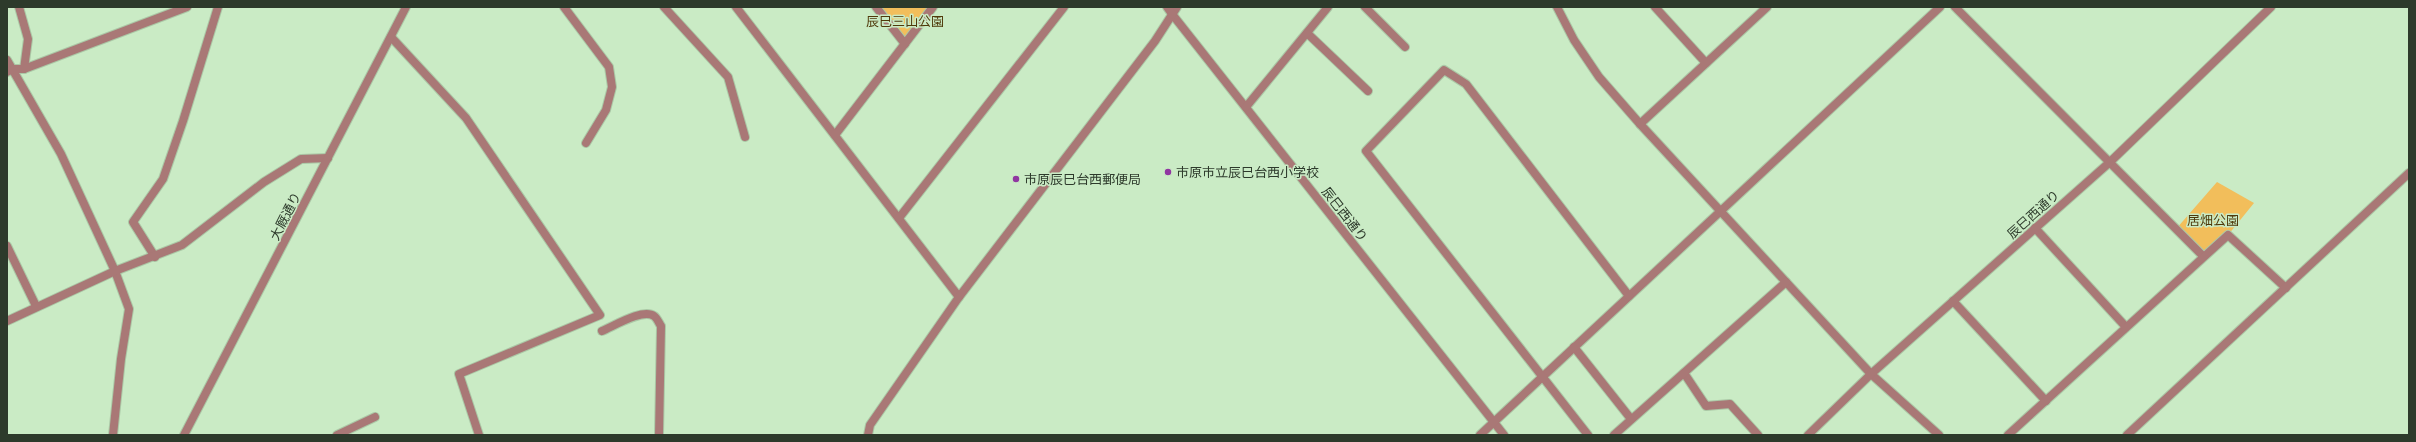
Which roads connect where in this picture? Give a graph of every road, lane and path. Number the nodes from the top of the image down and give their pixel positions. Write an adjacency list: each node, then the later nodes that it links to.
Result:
1 (19, 7): 26 (street)
2 (188, 7): 26 (street)
3 (218, 7): 42 (street)
4 (406, 7): 21 (street, 大厩通り)
5 (564, 7): 33 (street)
6 (664, 7): 32 (street)
7 (736, 7): 31 (street)
8 (876, 7): 22 (street)
9 (933, 7): 22 (street)
10 (1064, 7): 38 (street)
11 (1328, 7): 20 (street)
12 (1365, 7): 23 (street)
13 (1557, 7): 30 (street)
14 (1654, 7): 25 (street)
15 (1767, 7): 25 (street)
16 (1940, 7): 37 (street)
17 (1955, 7): 35 (street)
18 (2271, 7): 35 (street, 辰巳西通り)
19 (1172, 9): 29 (street, 辰巳西通り); 47 (street)
20 (1307, 33): 28 (street); 29 (street)
21 (391, 37): 34 (street, 大厩通り); 64 (street)
22 (905, 44): 31 (street)
23 (1405, 47)
24 (7, 60): 27 (street)
25 (1706, 63): 30 (street)
26 (24, 69): 27 (street)
27 (10, 70): 43 (street)
28 (1368, 91)
29 (1246, 107): 60 (street, 辰巳西通り)
30 (1640, 124): 37 (street)
31 (836, 135): 38 (street)
32 (745, 136)
33 (586, 143)
34 (328, 158): 42 (street); 62 (street, 大厩通り)
35 (2110, 162): 39 (street, 辰巳西通り); 41 (street)
36 (2409, 173): 45 (street)
37 (1721, 211): 44 (street); 46 (street)
38 (899, 218): 47 (street)
39 (2036, 228): 48 (street, 辰巳西通り); 51 (street)
40 (7, 246): 49 (street)
41 (2203, 256): 45 (street); 51 (street)
42 (155, 257): 43 (street)
43 (115, 271): 49 (street); 61 (street)
44 (1786, 282): 54 (street); 55 (street)
45 (2286, 288): 75 (street)
46 (1629, 296): 53 (street); 56 (street)
47 (959, 297): 66 (street)
48 (1954, 301): 55 (street, 辰巳西通り); 57 (street)
49 (36, 306): 50 (street)
50 (7, 321)
51 (2126, 327): 57 (street)
52 (602, 331): 65 (street)
53 (1574, 347): 56 (street); 59 (street)
54 (1684, 373): 59 (street); 71 (street)
55 (1871, 374): 72 (street, 辰巳西通り); 73 (street)
56 (1542, 378): 60 (street); 69 (street)
57 (2046, 401): 74 (street)
58 (375, 417): 63 (street)
59 (1632, 420): 70 (street)
60 (1494, 422): 67 (street); 68 (street, 辰巳西通り)
61 (113, 435)
62 (184, 435)
63 (337, 435)
64 (479, 435)
65 (659, 435)
66 (868, 435)
67 (1480, 435)
68 (1504, 435)
69 (1588, 435)
70 (1614, 435)
71 (1758, 435)
72 (1808, 435)
73 (1939, 435)
74 (2008, 435)
75 (2127, 435)

